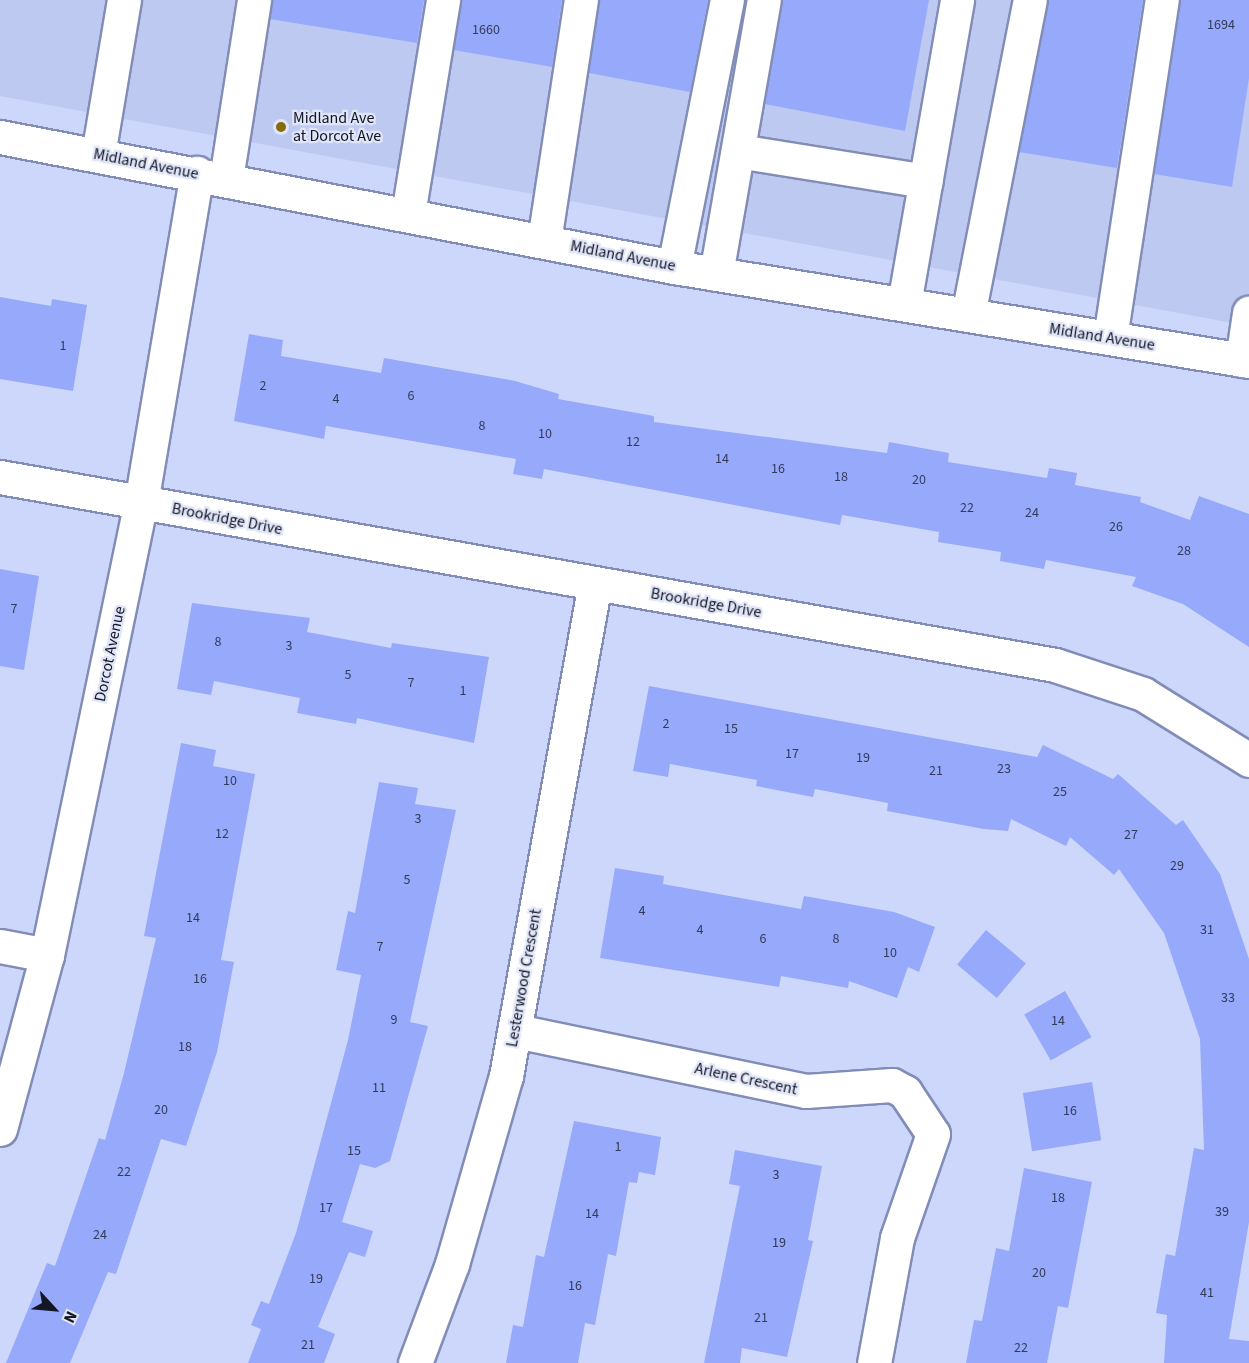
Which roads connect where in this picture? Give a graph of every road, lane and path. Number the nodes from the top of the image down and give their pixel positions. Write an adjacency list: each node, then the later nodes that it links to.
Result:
1 (103, 0): 13 (street)
2 (124, 0): 13 (street)
3 (254, 0): 14 (street, Dorcot Avenue)
4 (443, 0): 16 (street)
5 (581, 0): 17 (street)
6 (727, 0): 18 (street)
7 (764, 0): 12 (street)
8 (957, 0): 15 (street)
9 (1030, 0): 22 (street)
10 (1162, 0): 23 (street)
11 (0, 137): 13 (street, Midland Avenue)
12 (738, 151): 15 (street); 19 (street)
13 (87, 153): 14 (street, Midland Avenue)
14 (211, 176): 16 (street, Midland Avenue); 26 (street, Dorcot Avenue)
15 (926, 181): 20 (street)
16 (408, 214): 17 (street, Midland Avenue)
17 (544, 241): 18 (street, Midland Avenue)
18 (674, 267): 19 (street, Midland Avenue)
19 (716, 274): 20 (street, Midland Avenue)
20 (904, 304): 22 (street, Midland Avenue)
21 (1249, 313): 24 (street)
22 (968, 315): 23 (street, Midland Avenue)
23 (1110, 338): 24 (street, Midland Avenue)
24 (1246, 361)
25 (0, 477): 26 (street, Brookridge Drive)
26 (141, 503): 27 (street, Brookridge Drive); 30 (street, Dorcot Avenue)
27 (595, 583): 28 (street, Brookridge Drive); 31 (street, Lesterwood Crescent)
28 (1249, 760)
29 (0, 946): 30 (street)
30 (47, 955): 32 (street, Dorcot Avenue)
31 (516, 1031): 33 (street, Lesterwood Crescent); 34 (street, Arlene Crescent)
32 (0, 1129)
33 (415, 1363)
34 (874, 1363)

